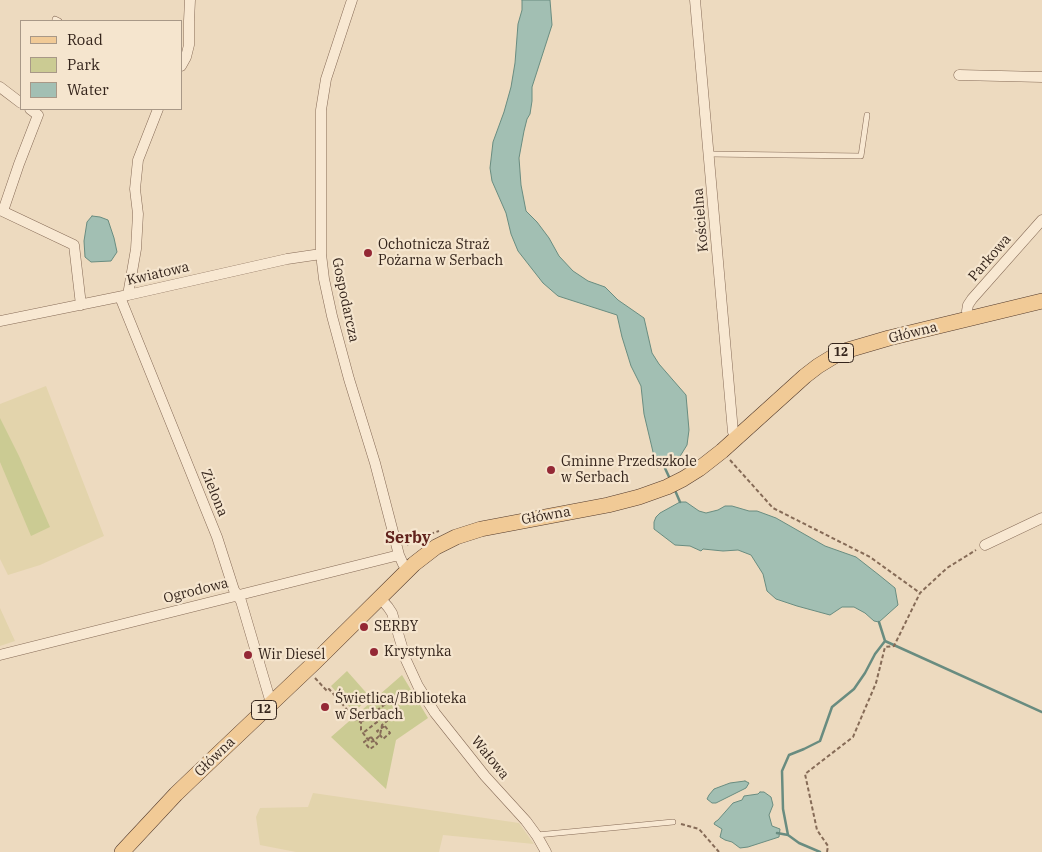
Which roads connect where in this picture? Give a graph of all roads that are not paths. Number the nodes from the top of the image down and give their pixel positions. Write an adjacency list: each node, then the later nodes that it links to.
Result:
1 (190, 0): 4 (street)
2 (352, 0): 15 (street, Gospodarcza)
3 (695, 0): 12 (street, Kościelna)
4 (182, 64)
5 (959, 75): 6 (street)
6 (1042, 77)
7 (0, 88): 8 (street)
8 (20, 102)
9 (31, 110): 13 (street)
10 (158, 110): 16 (street)
11 (868, 115): 12 (lane)
12 (709, 154): 21 (street, Kościelna)
13 (2, 210): 18 (street)
14 (1042, 220): 19 (street, Parkowa)
15 (321, 254): 16 (street, Kwiatowa); 24 (street, Gospodarcza)
16 (124, 296): 18 (street, Kwiatowa); 26 (street, Zielona)
17 (1042, 301): 19 (main road, Główna / 12)
18 (81, 305): 20 (street, Kwiatowa)
19 (970, 319): 21 (main road, Główna / 12)
20 (0, 321)
21 (738, 436): 25 (main road, Główna / 12)
22 (1042, 518): 23 (street)
23 (984, 545)
24 (399, 555): 25 (street, Gospodarcza); 26 (street, Ogrodowa)
25 (408, 570): 27 (main road, Główna / 12)
26 (237, 595): 28 (street, Ogrodowa); 29 (street, Zielona)
27 (380, 598): 29 (main road, Główna / 12); 31 (street, Wałowa)
28 (0, 655)
29 (271, 704): 32 (main road, Główna / 12)
30 (673, 822): 31 (lane)
31 (537, 836): 33 (street, Wałowa)
32 (122, 852)
33 (546, 852)

